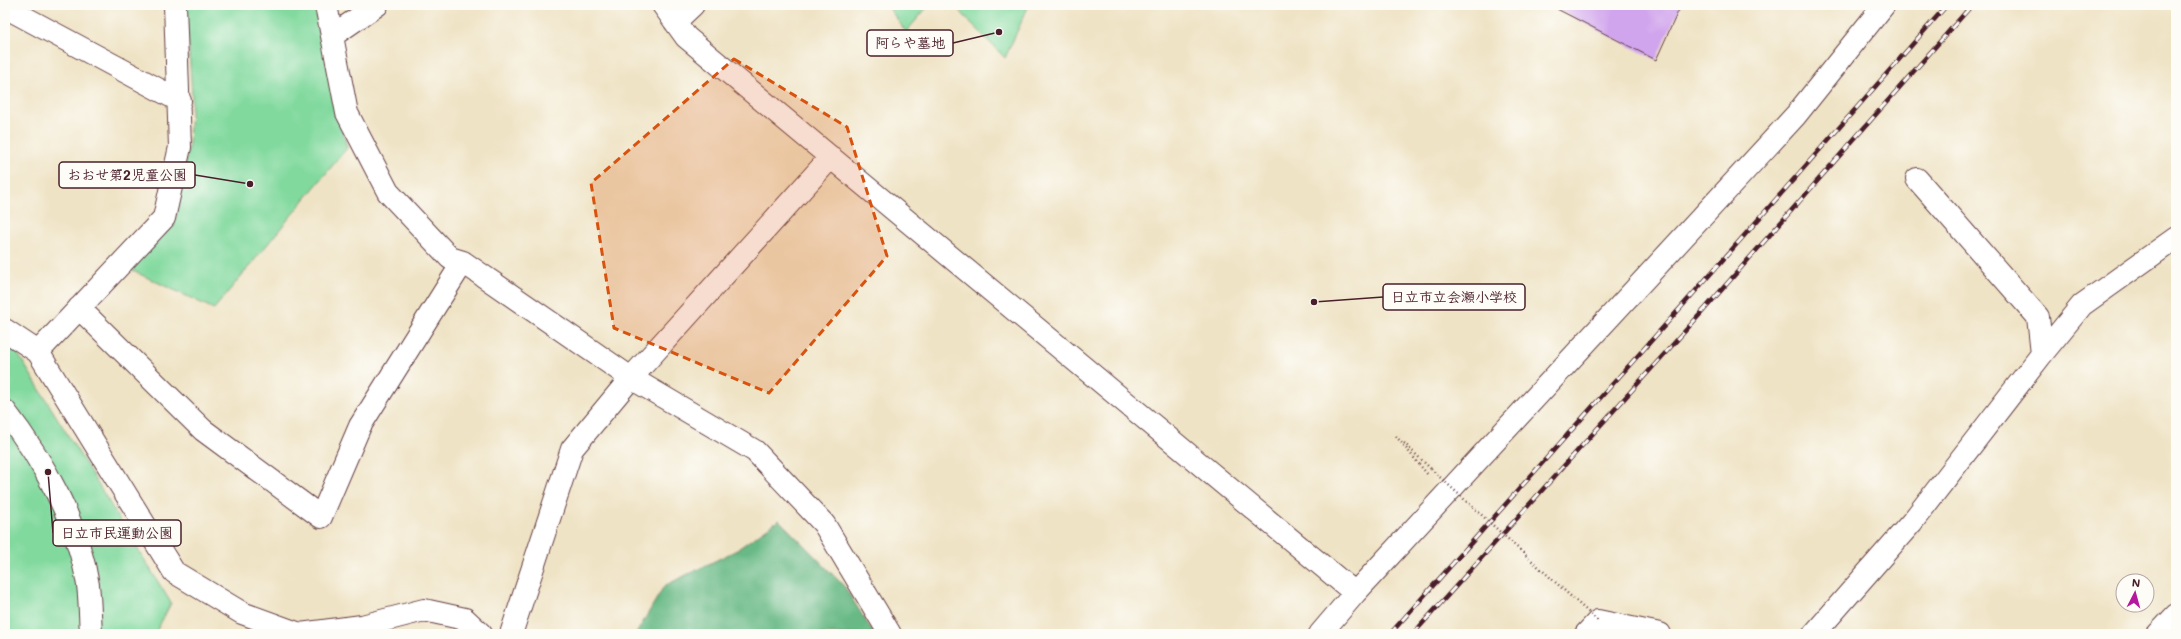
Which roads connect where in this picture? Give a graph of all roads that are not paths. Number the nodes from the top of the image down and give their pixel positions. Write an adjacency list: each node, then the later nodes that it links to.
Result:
1 (175, 5): 9 (main road)
2 (326, 5): 8 (main road)
3 (377, 5): 8 (main road)
4 (693, 5): 7 (main road)
5 (1884, 5): 20 (main road)
6 (5, 7): 9 (main road)
7 (669, 13): 10 (main road)
8 (332, 36): 13 (main road)
9 (180, 101): 14 (main road)
10 (831, 157): 18 (main road); 20 (main road)
11 (1917, 179): 17 (main road)
12 (2176, 238): 17 (main road)
13 (463, 262): 14 (main road); 18 (main road)
14 (79, 308): 16 (main road)
15 (5, 330): 16 (main road)
16 (38, 352): 24 (main road)
17 (2042, 354): 29 (main road)
18 (631, 378): 25 (main road); 26 (main road)
19 (5, 411): 23 (main road)
20 (1355, 593): 27 (main road)
21 (2176, 615): 30 (main road)
22 (1592, 628): 28 (main road)
23 (91, 634)
24 (481, 634)
25 (511, 634)
26 (890, 634)
27 (1320, 634)
28 (1660, 634)
29 (1814, 634)
30 (2158, 634)

